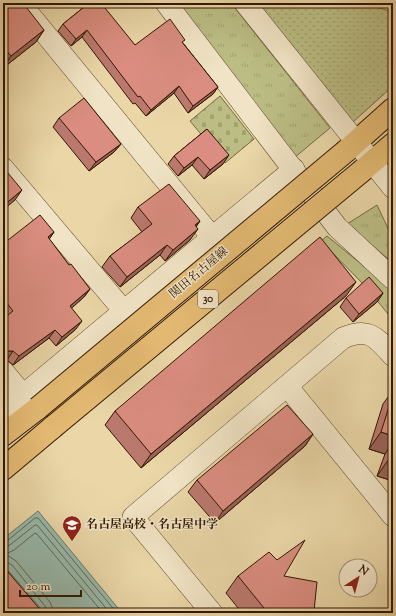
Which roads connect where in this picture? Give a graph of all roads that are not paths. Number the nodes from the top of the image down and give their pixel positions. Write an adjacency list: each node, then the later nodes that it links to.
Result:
1 (20, 3): 10 (street)
2 (166, 3): 8 (street)
3 (245, 3): 5 (street)
4 (393, 109): 5 (main road, 関田名古屋線 / 30)
5 (356, 142): 6 (street); 16 (main road, 関田名古屋線 / 30, bridge)
6 (378, 158): 9 (street); 19 (main road, 30, bridge)
7 (3, 168): 12 (street)
8 (294, 169): 10 (street); 11 (street)
9 (393, 188)
10 (212, 237): 12 (street)
11 (393, 279)
12 (124, 311): 16 (street)
13 (393, 356): 15 (street)
14 (3, 370): 16 (street)
15 (287, 386): 20 (street); 21 (street)
16 (31, 402): 17 (street); 18 (main road, 関田名古屋線 / 30)
17 (3, 412)
18 (3, 435)
19 (3, 469)
20 (393, 516)
21 (212, 613)

